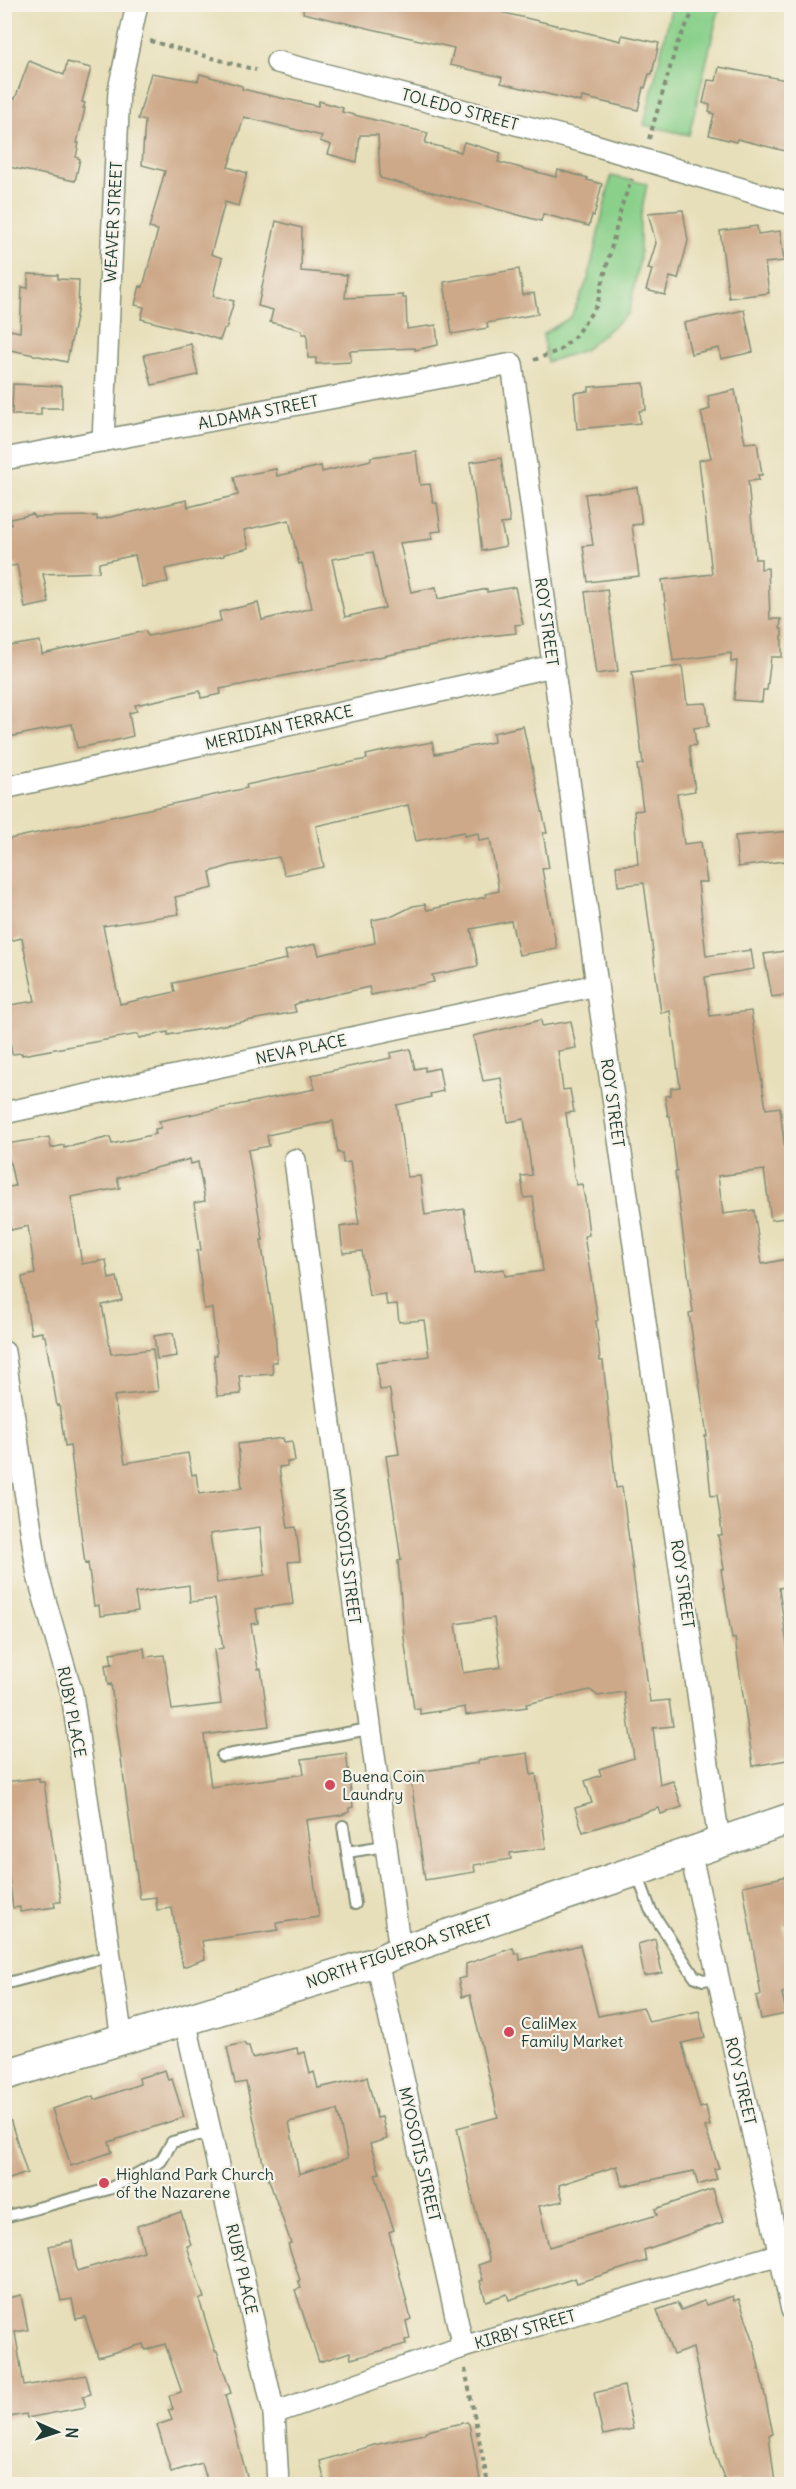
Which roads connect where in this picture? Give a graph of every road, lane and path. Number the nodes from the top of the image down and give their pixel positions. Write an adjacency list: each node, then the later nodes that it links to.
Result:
1 (136, 4): 5 (street, WEAVER STREET)
2 (697, 4): 7 (path)
3 (765, 4): 4 (path)
4 (792, 11)
5 (129, 36): 6 (path); 10 (street, WEAVER STREET)
6 (277, 62): 7 (street, TOLEDO STREET)
7 (641, 158): 8 (street, TOLEDO STREET); 9 (path)
8 (792, 204)
9 (512, 364): 10 (street, ALDAMA STREET); 12 (street, ROY STREET)
10 (103, 441): 11 (street, ALDAMA STREET)
11 (4, 459)
12 (553, 666): 13 (street, MERIDIAN TERRACE); 14 (street, ROY STREET)
13 (4, 788)
14 (597, 985): 15 (street, NEVA PLACE); 22 (street, ROY STREET)
15 (4, 1113)
16 (295, 1160): 18 (street, MYOSOTIS STREET)
17 (4, 1352): 28 (street, RUBY PLACE)
18 (369, 1729): 19 (lane); 23 (street, MYOSOTIS STREET)
19 (222, 1756)
20 (792, 1818): 22 (main road, NORTH FIGUEROA STREET)
21 (343, 1826): 25 (lane)
22 (719, 1841): 24 (main road, NORTH FIGUEROA STREET)
23 (385, 1846): 25 (lane); 29 (street, MYOSOTIS STREET)
24 (690, 1851): 26 (main road, NORTH FIGUEROA STREET); 30 (street, ROY STREET)
25 (347, 1852): 27 (lane)
26 (636, 1870): 29 (main road, NORTH FIGUEROA STREET); 30 (lane)
27 (355, 1904)
28 (110, 1956): 31 (lane); 33 (street, RUBY PLACE)
29 (388, 1957): 32 (main road, NORTH FIGUEROA STREET); 39 (street, MYOSOTIS STREET)
30 (718, 1978): 37 (street, ROY STREET)
31 (4, 1984)
32 (185, 2020): 33 (main road, NORTH FIGUEROA STREET); 35 (street, RUBY PLACE)
33 (122, 2040): 34 (main road, NORTH FIGUEROA STREET)
34 (4, 2075)
35 (211, 2132): 36 (lane); 40 (street, RUBY PLACE)
36 (4, 2217)
37 (780, 2254): 38 (street, ROY STREET); 39 (street, KIRBY STREET)
38 (792, 2310)
39 (463, 2347): 40 (street, KIRBY STREET); 42 (path)
40 (274, 2413): 41 (street, RUBY PLACE)
41 (278, 2484)
42 (489, 2484)

